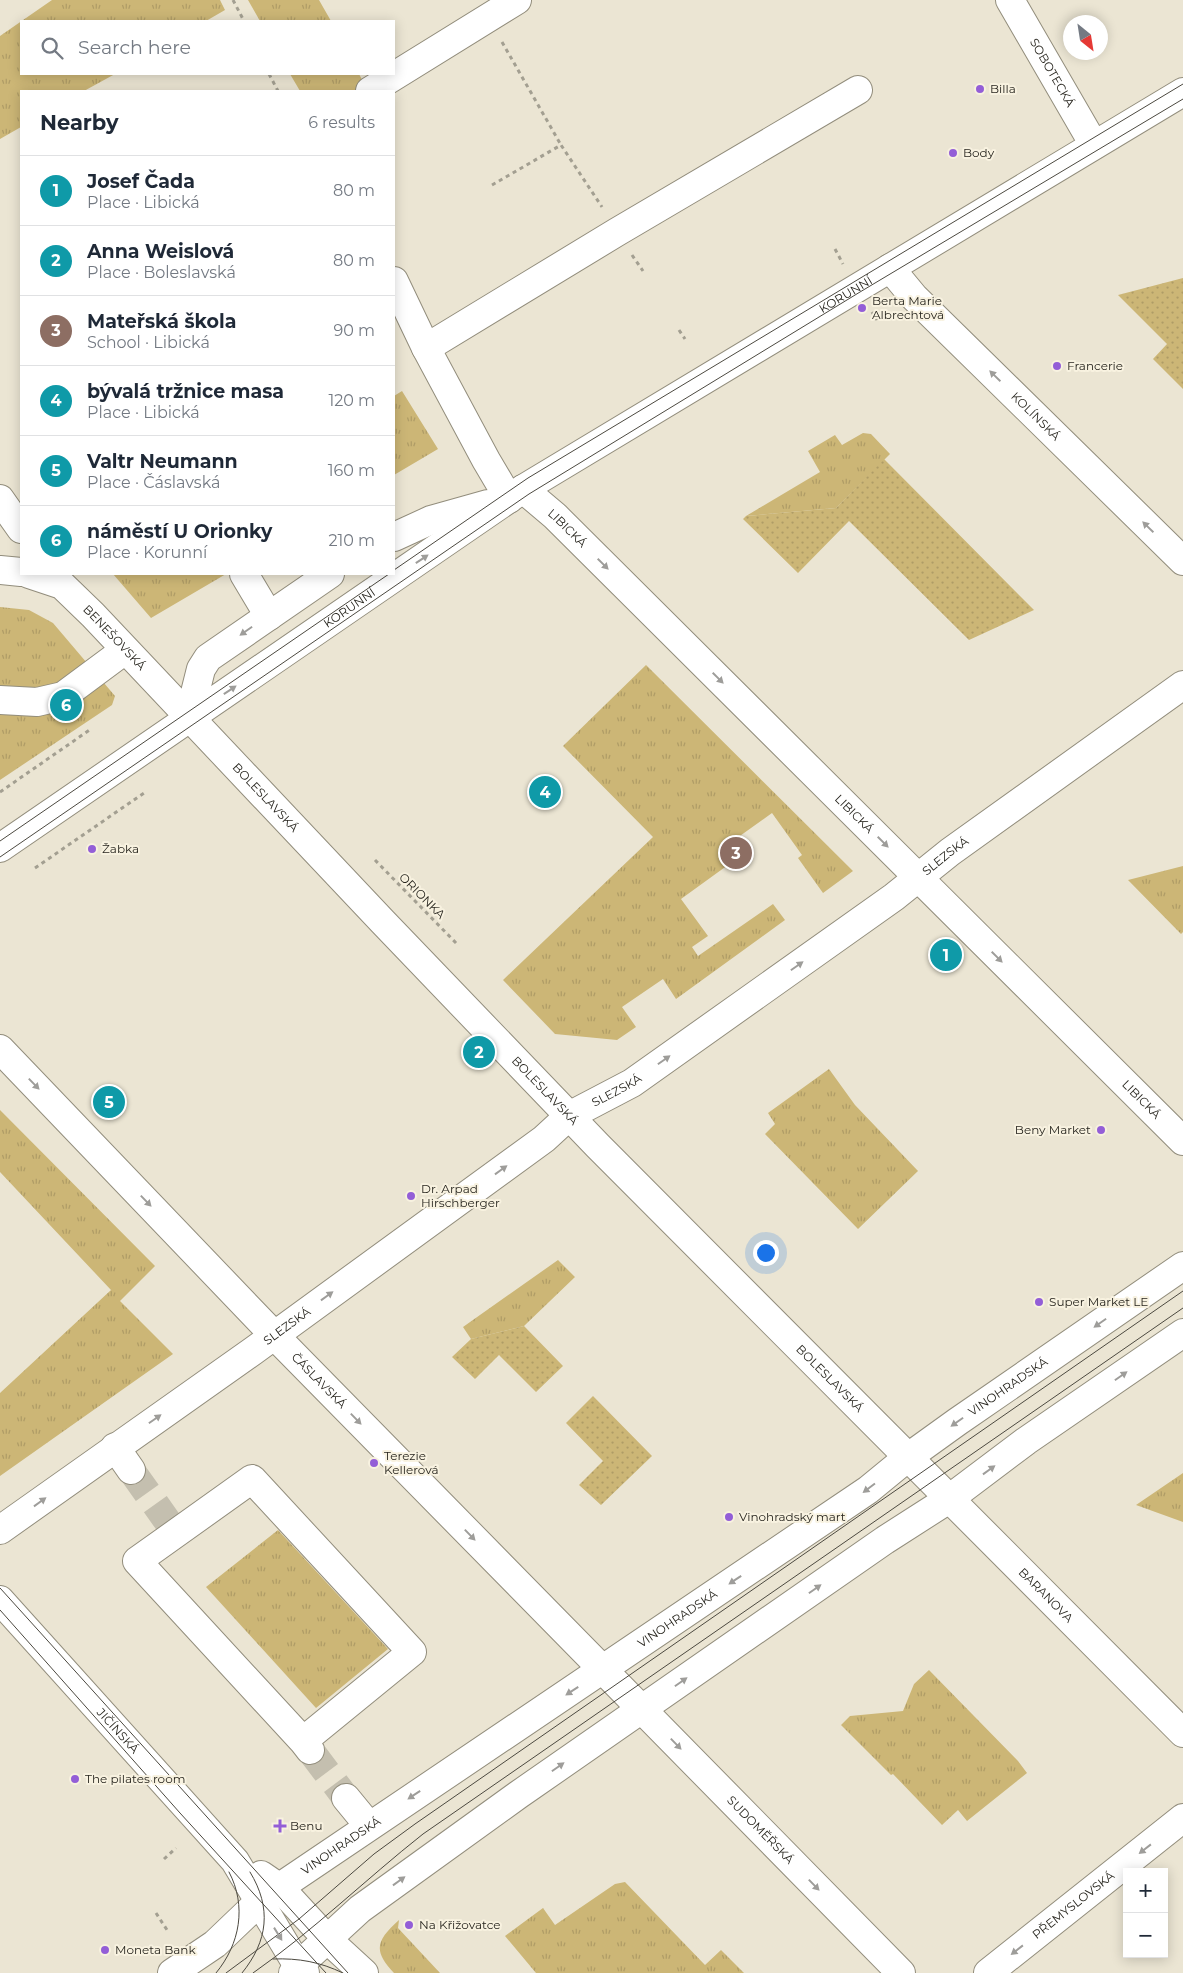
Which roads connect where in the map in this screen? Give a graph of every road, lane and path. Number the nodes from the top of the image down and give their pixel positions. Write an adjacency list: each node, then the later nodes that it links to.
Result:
1 (233, 0): 5 (path)
2 (517, 0): 4 (street)
3 (1010, 0): 12 (street, SOBOTECKÁ)
4 (489, 17): 8 (street); 11 (path)
5 (243, 20)
6 (270, 75): 7 (path)
7 (277, 90)
8 (372, 90)
9 (858, 90): 19 (street)
10 (1183, 92): 12 (street, KORUNNÍ)
11 (561, 145): 13 (path); 14 (path)
12 (1094, 145): 15 (street, KORUNNÍ)
13 (492, 185)
14 (596, 198)
15 (890, 268): 20 (street, KORUNNÍ); 24 (street, KOLÍNSKÁ, one-way to 15)
16 (395, 283): 19 (street, LIBICKÁ)
17 (679, 330): 18 (path)
18 (685, 339)
19 (426, 348): 20 (street, LIBICKÁ)
20 (516, 494): 23 (street, KORUNNÍ); 35 (street, KORUNNÍ, one-way to 20); 42 (street, LIBICKÁ, one-way to 42)
21 (0, 506): 22 (street)
22 (20, 527)
23 (395, 537)
24 (1183, 561)
25 (0, 570): 26 (street)
26 (20, 572)
27 (34, 575): 30 (street, BENEŠOVSKÁ)
28 (245, 575): 31 (street)
29 (329, 575): 31 (street)
30 (58, 580): 32 (street, BENEŠOVSKÁ)
31 (269, 616): 35 (street, one-way to 35)
32 (125, 650): 34 (street); 35 (street, BENEŠOVSKÁ)
33 (1183, 685): 42 (street, SLEZSKÁ)
34 (0, 700)
35 (189, 717): 39 (street, KORUNNÍ); 45 (street, BOLESLAVSKÁ)
36 (91, 730): 37 (path)
37 (0, 792)
38 (144, 793): 41 (path)
39 (0, 848)
40 (375, 860): 43 (path, ORIONKA)
41 (35, 868)
42 (918, 878): 45 (street, SLEZSKÁ, one-way to 42); 46 (street, LIBICKÁ, one-way to 46)
43 (457, 944)
44 (0, 1049): 49 (street, ČÁSLAVSKÁ, one-way to 49)
45 (569, 1116): 49 (street, SLEZSKÁ, one-way to 45); 51 (street, BOLESLAVSKÁ)
46 (1183, 1141)
47 (1183, 1266): 51 (street, VINOHRADSKÁ, one-way to 51)
48 (1183, 1333): 53 (street, one-way to 48)
49 (274, 1335): 50 (street, SLEZSKÁ, one-way to 49); 57 (street, ČÁSLAVSKÁ, one-way to 57)
50 (115, 1447): 52 (street); 55 (street, SLEZSKÁ, one-way to 50)
51 (907, 1458): 53 (street, BARANOVA); 57 (street, VINOHRADSKÁ, one-way to 57)
52 (132, 1470)
53 (949, 1498): 58 (street, one-way to 53); 59 (street, BARANOVA)
54 (172, 1528): 54 (street)
55 (0, 1530)
56 (0, 1600): 65 (street, JIČÍNSKÁ)
57 (611, 1679): 58 (street, SUDOMĚŘSKÁ); 62 (street, VINOHRADSKÁ, one-way to 62)
58 (641, 1710): 68 (street, one-way to 58); 72 (street, SUDOMĚŘSKÁ, one-way to 72)
59 (1183, 1733)
60 (346, 1798): 62 (street)
61 (1183, 1818): 73 (street, PŘEMYSLOVSKÁ, one-way to 73)
62 (369, 1826): 65 (street, VINOHRADSKÁ)
63 (176, 1848): 64 (path)
64 (164, 1859)
65 (269, 1895): 68 (street, JIČÍNSKÁ); 69 (street, JIČÍNSKÁ, one-way to 69); 70 (street, VINOHRADSKÁ)
66 (156, 1913): 67 (path)
67 (169, 1933)
68 (327, 1939): 69 (street); 71 (street, JIČÍNSKÁ)
69 (299, 1971)
70 (172, 1973)
71 (364, 1973)
72 (901, 1973)
73 (988, 1973)

